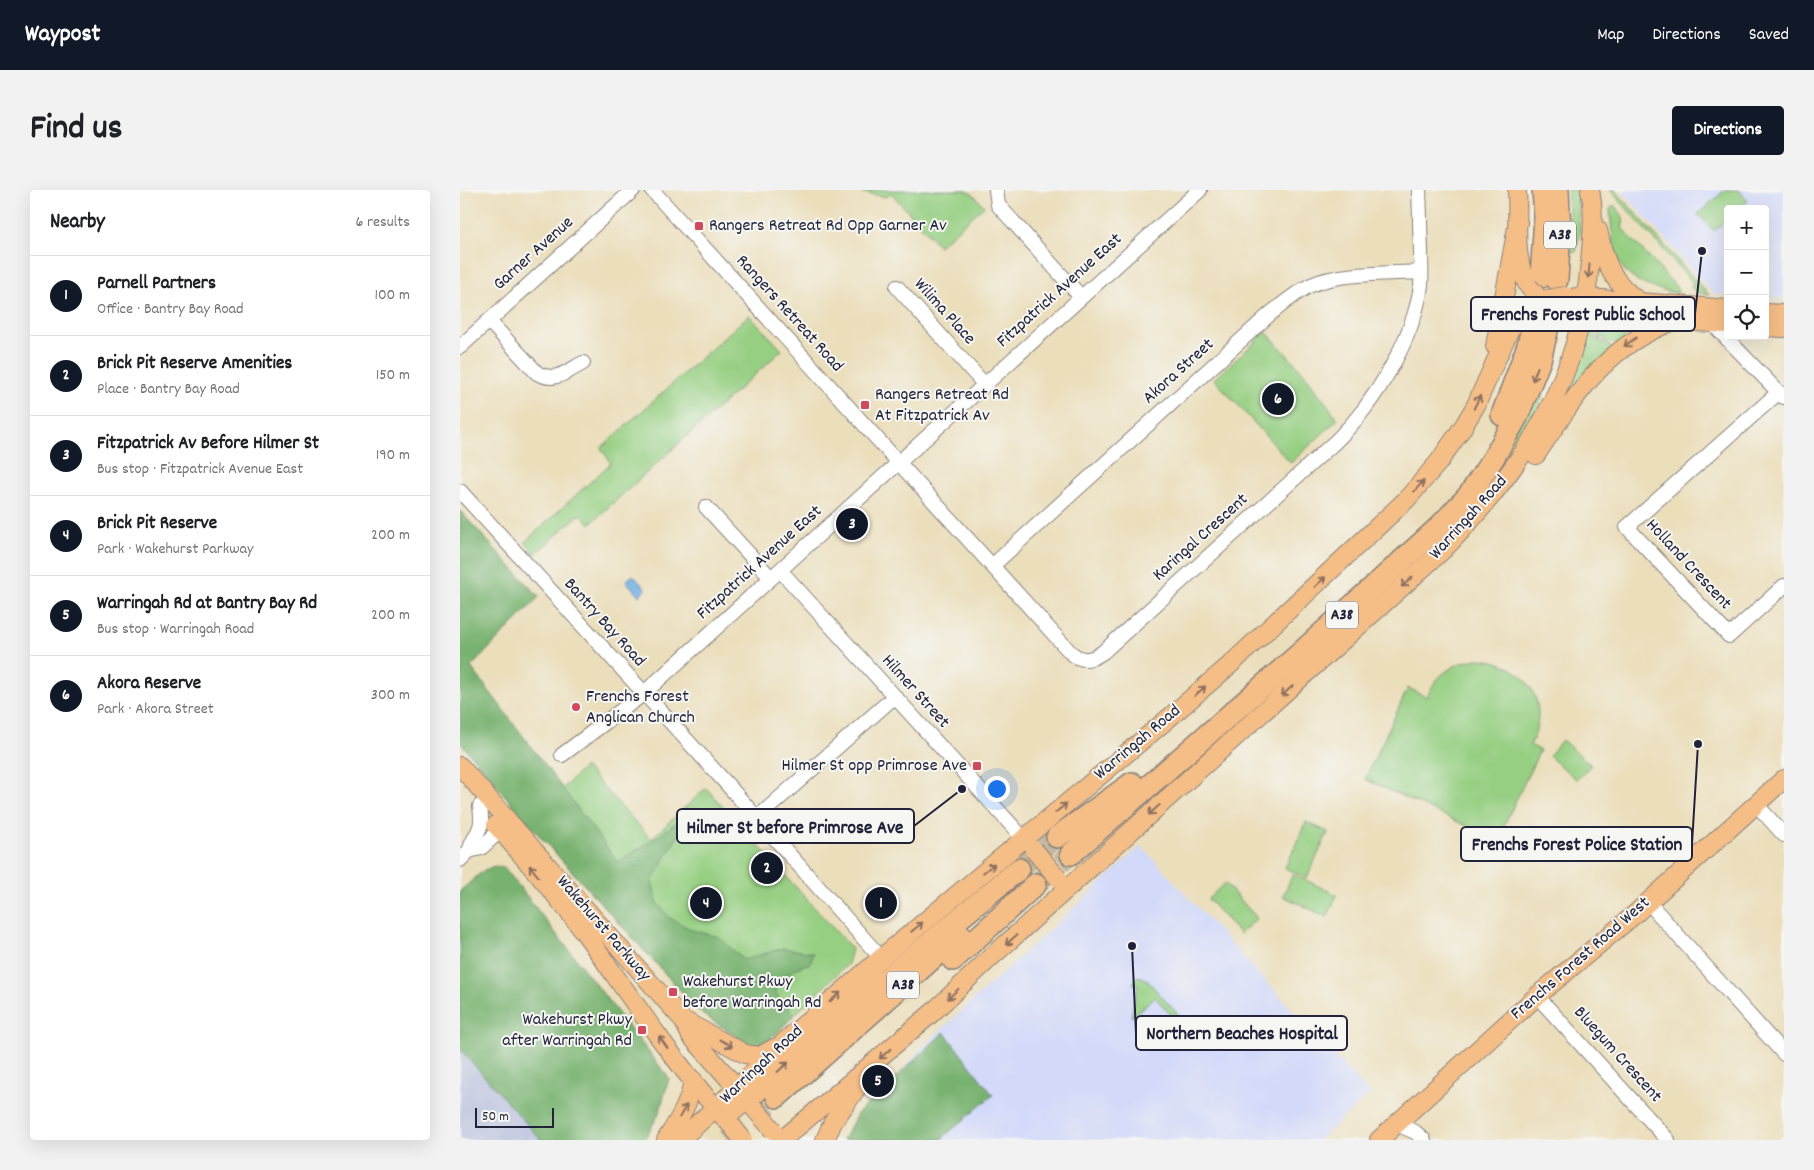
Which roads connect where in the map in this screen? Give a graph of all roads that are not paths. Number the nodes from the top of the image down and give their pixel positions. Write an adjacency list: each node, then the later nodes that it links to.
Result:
1 (632, 190): 21 (street, Garner Avenue)
2 (652, 190): 31 (street, Rangers Retreat Road)
3 (996, 190): 14 (street)
4 (1200, 190): 14 (street, Fitzpatrick Avenue East)
5 (1419, 190): 12 (street, Karingal Crescent)
6 (1517, 190): 11 (main road, A38)
7 (1543, 190): 15 (highway, Warringah Road / A38)
8 (1558, 190): 15 (highway, Warringah Road / A38)
9 (1590, 190): 10 (main road, Warringah Road / A38)
10 (1593, 209): 16 (main road); 17 (main road, Warringah Road / A38, one-way to 17)
11 (1518, 222): 15 (main road); 28 (main road, A38)
12 (1421, 272): 35 (street, Akora Street); 35 (street, Karingal Crescent)
13 (897, 286): 29 (street, Wilima Place)
14 (1081, 297): 29 (street, Fitzpatrick Avenue East)
15 (1545, 302): 15 (highway, Warringah Road / A38, one-way to 15); 17 (main road); 28 (main road, Warringah Road)
16 (1640, 302): 17 (main road); 18 (main road)
17 (1585, 306): 22 (main road); 34 (main road, Warringah Road / A38)
18 (1724, 309)
19 (1769, 313): 20 (main road)
20 (1784, 314)
21 (489, 321): 26 (street, Garner Avenue); 27 (street)
22 (1674, 321): 23 (main road); 34 (main road, one-way to 34)
23 (1720, 323): 30 (street)
24 (1769, 327): 25 (main road)
25 (1784, 328)
26 (460, 346)
27 (583, 363)
28 (1489, 376): 49 (main road, Warringah Road / A38, one-way to 28)
29 (984, 384): 31 (street, Fitzpatrick Avenue East)
30 (1781, 395): 37 (street, Holland Crescent)
31 (899, 463): 35 (street, Karingal Crescent); 36 (street, Fitzpatrick Avenue East)
32 (460, 491): 38 (street, Bantry Bay Road)
33 (706, 508): 36 (street, Hilmer Street)
34 (1444, 549): 51 (main road, Warringah Road / A38, one-way to 51)
35 (992, 566)
36 (775, 574): 38 (street, Fitzpatrick Avenue East); 39 (street, Hilmer Street)
37 (1784, 586)
38 (643, 694): 40 (street, Fitzpatrick Avenue East); 46 (street, Bantry Bay Road)
39 (894, 697): 46 (street); 49 (street, Hilmer Street)
40 (562, 755)
41 (460, 766): 47 (main road, Wakehurst Parkway)
42 (1784, 779): 44 (main road, Frenchs Forest Road West)
43 (460, 783): 45 (main road, Wakehurst Parkway)
44 (1756, 804): 48 (street); 52 (main road, Frenchs Forest Road West)
45 (480, 806): 47 (main road, Wakehurst Parkway); 50 (street)
46 (757, 818): 53 (street, Bantry Bay Road)
47 (505, 826): 50 (street); 55 (main road, Wakehurst Parkway); 59 (main road, Wakehurst Parkway, one-way to 47)
48 (1784, 835)
49 (1029, 844): 51 (main road, bridge); 53 (main road, Warringah Road / A38, one-way to 49)
50 (464, 856)
51 (1063, 883): 58 (main road, Warringah Road / A38, one-way to 58)
52 (1648, 902): 54 (main road, Frenchs Forest Road West); 57 (street)
53 (881, 958): 56 (main road, Warringah Road / A38, one-way to 53)
54 (1537, 996): 63 (main road, Frenchs Forest Road West); 71 (street, Bluegum Crescent)
55 (683, 1020): 56 (main road, one-way to 56); 60 (main road, Wakehurst Parkway)
56 (785, 1041): 60 (main road, Warringah Road / A38)
57 (1784, 1054)
58 (867, 1068): 64 (main road, Warringah Road / A38); 68 (main road)
59 (693, 1080): 62 (main road, Wakehurst Parkway); 65 (main road, one-way to 59)
60 (746, 1098): 61 (highway, Warringah Road / A38, one-way to 61); 62 (main road, Warringah Road); 64 (main road, Wakehurst Parkway, bridge)
61 (782, 1101)
62 (724, 1118): 66 (main road, Warringah Road); 67 (main road, Wakehurst Parkway, bridge)
63 (1396, 1124): 69 (main road, Frenchs Forest Road West); 70 (street)
64 (779, 1137)
65 (666, 1140)
66 (680, 1140)
67 (744, 1140)
68 (825, 1140)
69 (1379, 1140)
70 (1424, 1140)
71 (1668, 1140)

